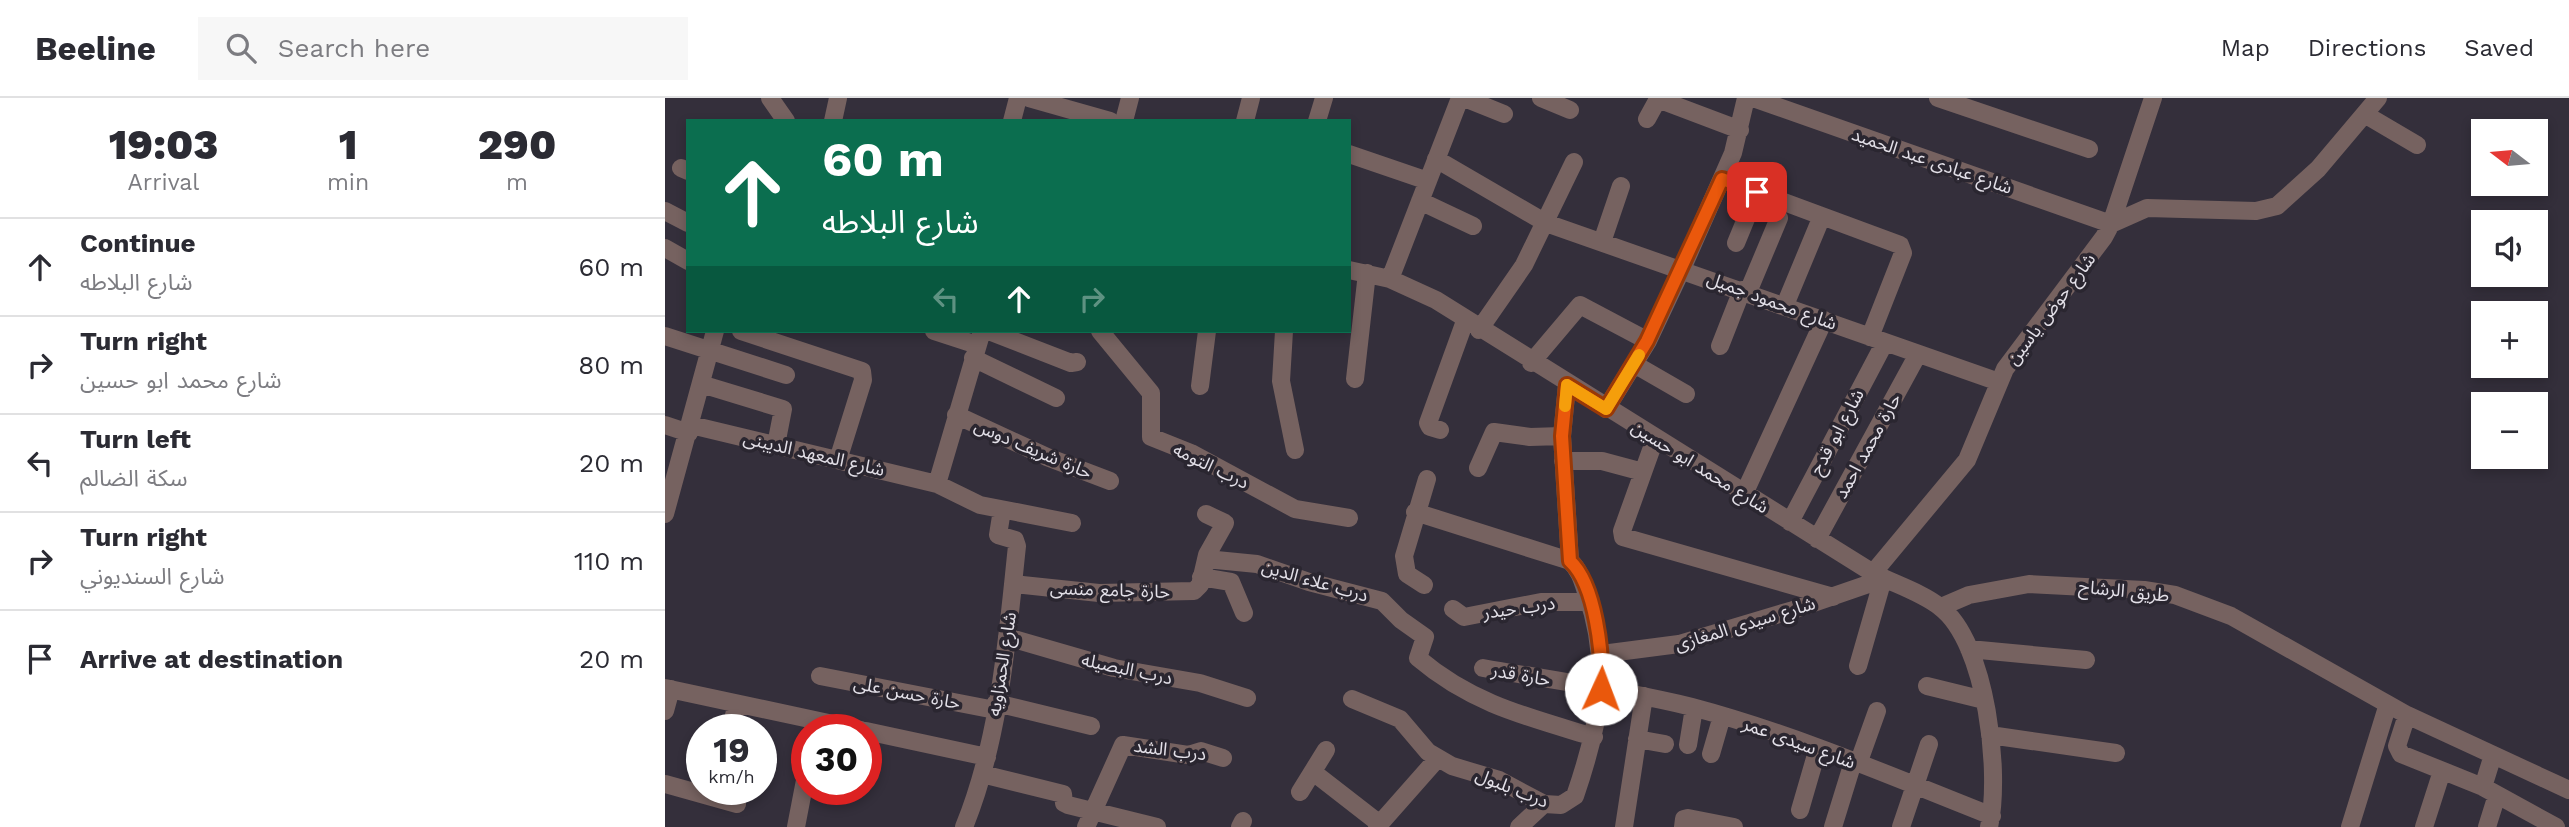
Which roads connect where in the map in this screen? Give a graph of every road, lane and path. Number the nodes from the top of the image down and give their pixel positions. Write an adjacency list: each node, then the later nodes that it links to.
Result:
1 (770, 98): 17 (street)
2 (838, 98): 18 (street)
3 (1018, 98): 19 (street)
4 (1029, 98): 20 (street)
5 (1130, 98): 21 (street)
6 (1251, 98): 22 (street)
7 (1324, 98): 23 (street)
8 (1462, 98): 16 (street); 29 (street)
9 (1541, 98): 15 (street)
10 (1746, 98): 25 (street)
11 (1753, 98): 41 (street, شارع عبادى عبد الحميد)
12 (1938, 98): 27 (street)
13 (2153, 98): 41 (street, شارع حوض ياسين)
14 (2371, 103): 26 (street); 41 (street)
15 (1570, 110)
16 (1504, 114)
17 (785, 119)
18 (833, 119)
19 (1013, 119)
20 (1103, 119)
21 (1124, 119)
22 (1246, 119)
23 (1318, 119)
24 (1647, 119): 25 (street)
25 (1740, 130): 31 (street)
26 (2417, 145)
27 (2089, 149)
28 (1351, 155): 32 (street)
29 (1436, 159): 32 (street); 40 (street, شارع محمود جميل)
30 (1574, 162): 40 (street)
31 (1722, 179): 34 (street); 47 (street)
32 (1428, 181): 35 (street)
33 (1621, 186): 43 (street)
34 (1757, 192): 37 (street); 44 (street)
35 (1420, 201): 42 (street); 50 (street)
36 (665, 211): 39 (street)
37 (1822, 216): 52 (street); 62 (street, شارع ابو قدح)
38 (1779, 218): 51 (street)
39 (686, 222)
40 (1546, 223): 43 (street, شارع محمود جميل); 54 (street)
41 (2111, 224): 73 (street, شارع حوض ياسين)
42 (1473, 226)
43 (1602, 242): 47 (street, شارع محمود جميل)
44 (1736, 243)
45 (665, 248): 46 (street)
46 (686, 260)
47 (1682, 269): 51 (street, شارع محمود جميل); 64 (street)
48 (1351, 270): 49 (street, شارع محمد ابو حسين)
49 (1367, 273): 50 (street, شارع محمد ابو حسين); 72 (street)
50 (1390, 279): 54 (street, شارع محمد ابو حسين)
51 (1745, 291): 52 (street, شارع محمود جميل); 65 (street)
52 (1785, 305): 53 (street, شارع محمود جميل)
53 (1824, 320): 62 (street, شارع محمود جميل); 95 (street)
54 (1472, 326): 69 (street, شارع محمد ابو حسين); 83 (street)
55 (715, 333): 66 (street)
56 (747, 333): 88 (street)
57 (944, 333): 63 (street)
58 (1102, 333): 100 (street, درب التومه)
59 (1207, 333): 76 (street)
60 (1285, 333): 87 (street)
61 (665, 336): 66 (street)
62 (1877, 339): 67 (street, شارع محمود جميل); 101 (street, شارع ابو قدح)
63 (980, 341): 68 (street); 78 (street); 80 (street)
64 (1647, 341): 69 (street); 70 (street)
65 (1720, 346)
66 (710, 352): 71 (street); 74 (street)
67 (1918, 354): 73 (street, شارع محمود جميل); 103 (street, حارة محمد احمد)
68 (1077, 362)
69 (1531, 363): 75 (street, شارع محمد ابو حسين)
70 (1634, 364): 77 (street); 79 (street)
71 (786, 375)
72 (1355, 379)
73 (1999, 382): 106 (street, شارع حوض ياسين)
74 (701, 384): 82 (street); 86 (street)
75 (1567, 385): 79 (street, شارع محمد ابو حسين); 84 (street)
76 (1200, 386)
77 (1686, 394)
78 (1056, 398)
79 (1606, 409): 85 (street, شارع محمد ابو حسين)
80 (956, 415): 93 (street, حارة شريف دوس); 94 (street)
81 (665, 425): 82 (street, شارع المعهد الديبنى)
82 (690, 429): 86 (street, شارع المعهد الديبنى); 98 (street)
83 (1440, 430)
84 (1562, 436): 89 (street); 90 (street)
85 (1655, 439): 91 (street); 95 (street, شارع محمد ابو حسين)
86 (776, 445): 88 (street, شارع المعهد الديبنى)
87 (1294, 450)
88 (838, 460): 94 (street, شارع المعهد الديبنى)
89 (1563, 461): 91 (street); 104 (street)
90 (1478, 468)
91 (1643, 472): 109 (street)
92 (1427, 479): 97 (street)
93 (1110, 481)
94 (937, 484): 96 (street, شارع المعهد الديبنى)
95 (1744, 494): 101 (street, شارع محمد ابو حسين)
96 (1002, 509): 102 (street, شارع المعهد الديبنى); 107 (street, شارع الحمزاويه)
97 (1415, 512): 104 (street); 108 (street)
98 (665, 514)
99 (1206, 514): 105 (street)
100 (1349, 518)
101 (1790, 522): 103 (street, شارع محمد ابو حسين)
102 (1072, 523)
103 (1817, 539): 106 (street, شارع محمد ابو حسين)
104 (1570, 561): 110 (street, درب بلبول)
105 (1203, 568): 107 (street, حارة جامع منسى); 113 (street); 141 (street, درب علاء الدين)
106 (1878, 576): 109 (street, شارع سيدى المغازى); 111 (street, شارع محمد ابو حسين); 118 (street)
107 (1013, 584): 114 (street, شارع الحمزاويه)
108 (1424, 584)
109 (1833, 597): 116 (street, شارع سيدى المغازى)
110 (1589, 602): 112 (street, درب حيدر); 116 (street, درب بلبول)
111 (1941, 607): 115 (street); 129 (street, طريق الرشاح)
112 (1453, 609)
113 (1244, 613)
114 (1007, 637): 125 (street, درب البصيله); 130 (street, شارع الحمزاويه)
115 (1969, 649): 117 (street); 127 (street)
116 (1602, 654): 123 (street, درب بلبول)
117 (2086, 660)
118 (1858, 666)
119 (1483, 668): 123 (street, حارة قدر)
120 (820, 676): 130 (street, حارة حسن على)
121 (1927, 686): 127 (street)
122 (668, 688): 128 (street); 133 (street)
123 (1601, 689): 124 (street, شارع سيدى عمر); 141 (street, درب بلبول)
124 (1644, 696): 131 (street, شارع سيدى عمر); 142 (street)
125 (1247, 698)
126 (1352, 699): 152 (street, درب بلبول)
127 (1985, 700): 139 (street)
128 (737, 704): 134 (street); 137 (street)
129 (2388, 704): 135 (street, طريق الرشاح); 178 (street)
130 (995, 706): 138 (street, حارة حسن على); 154 (street, شارع الحمزاويه)
131 (1694, 708): 136 (street, شارع سيدى عمر); 145 (street)
132 (1877, 710): 153 (street)
133 (665, 711)
134 (734, 714)
135 (2407, 715): 150 (street, طريق الرشاح); 155 (street)
136 (1722, 716): 146 (street, شارع سيدى عمر); 149 (street)
137 (791, 718)
138 (1091, 726)
139 (1990, 735): 148 (street); 167 (street)
140 (882, 736): 154 (street)
141 (1594, 737): 163 (street, درب بلبول)
142 (1637, 740): 143 (street); 173 (street)
143 (1665, 744)
144 (1929, 744): 158 (street)
145 (1688, 745)
146 (1818, 748): 153 (street, شارع سيدى عمر); 165 (street)
147 (1326, 750): 156 (street)
148 (2116, 753)
149 (1711, 754)
150 (2493, 755): 160 (street, طريق الرشاح); 161 (street)
151 (1223, 758): 166 (street, درب الشد)
152 (1437, 759): 163 (street, درب بلبول); 168 (street)
153 (1855, 763): 158 (street, شارع سيدى عمر); 176 (street)
154 (984, 766): 166 (street); 170 (street, شارع الحمزاويه)
155 (2442, 771): 161 (street); 179 (street)
156 (1313, 772): 162 (street); 168 (street)
157 (665, 783): 159 (street)
158 (1915, 786): 167 (street, شارع سيدى عمر); 177 (street)
159 (686, 788)
160 (2569, 790)
161 (2490, 791): 180 (street); 181 (street)
162 (1300, 792)
163 (1544, 804): 172 (street)
164 (800, 805): 169 (street)
165 (1800, 810)
166 (1089, 819): 171 (street)
167 (1990, 822)
168 (1378, 826)
169 (796, 827)
170 (964, 827)
171 (1157, 827)
172 (1519, 827)
173 (1624, 827)
174 (1683, 827): 175 (street)
175 (1734, 827)
176 (1833, 827)
177 (1901, 827)
178 (2350, 827)
179 (2424, 827)
180 (2487, 827)
181 (2556, 827)

